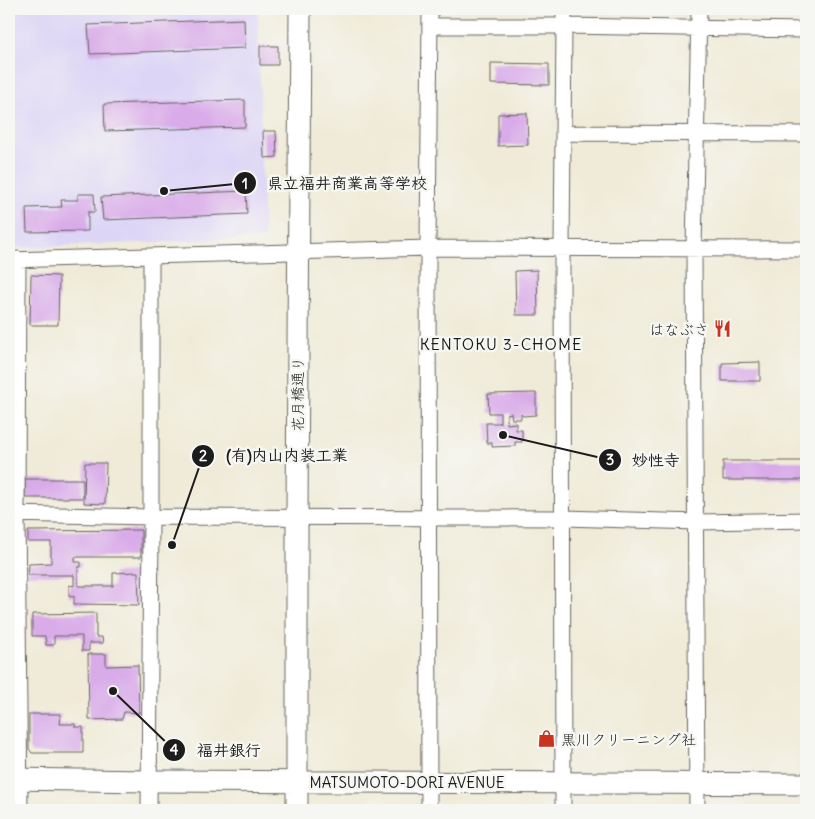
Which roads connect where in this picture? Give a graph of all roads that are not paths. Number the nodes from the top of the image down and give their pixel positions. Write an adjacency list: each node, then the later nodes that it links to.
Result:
1 (300, 9): 16 (street, 花月橋通り)
2 (430, 9): 5 (street)
3 (564, 9): 6 (street)
4 (699, 9): 7 (street)
5 (430, 26): 6 (street); 12 (street)
6 (564, 26): 7 (street); 9 (street)
7 (699, 28): 8 (street); 10 (street)
8 (806, 30)
9 (564, 133): 10 (street); 13 (street)
10 (697, 133): 11 (street); 14 (street)
11 (806, 134)
12 (428, 248): 13 (street); 16 (street); 23 (street)
13 (562, 248): 14 (street); 22 (street)
14 (694, 248): 15 (street); 25 (street)
15 (806, 249)
16 (298, 252): 17 (street); 21 (street, 花月橋通り)
17 (151, 256): 18 (street); 20 (street)
18 (13, 259): 19 (street)
19 (13, 514): 20 (street); 26 (street)
20 (151, 517): 21 (street); 27 (street)
21 (297, 518): 23 (street); 28 (street, 花月橋通り)
22 (564, 518): 23 (street); 25 (street); 30 (street)
23 (428, 519): 29 (street)
24 (806, 520): 25 (street)
25 (697, 522): 31 (street)
26 (14, 779): 27 (street, MATSUMOTO-DORI AVENUE); 33 (street)
27 (149, 781): 28 (street, MATSUMOTO-DORI AVENUE); 34 (street)
28 (297, 781): 29 (street, MATSUMOTO-DORI AVENUE); 35 (street, 花月橋通り)
29 (429, 782): 30 (street, MATSUMOTO-DORI AVENUE); 36 (street)
30 (563, 783): 31 (street, MATSUMOTO-DORI AVENUE); 37 (street)
31 (697, 783): 32 (street, MATSUMOTO-DORI AVENUE); 38 (street)
32 (806, 784)
33 (20, 810)
34 (149, 810)
35 (297, 810)
36 (429, 810)
37 (563, 810)
38 (697, 810)

